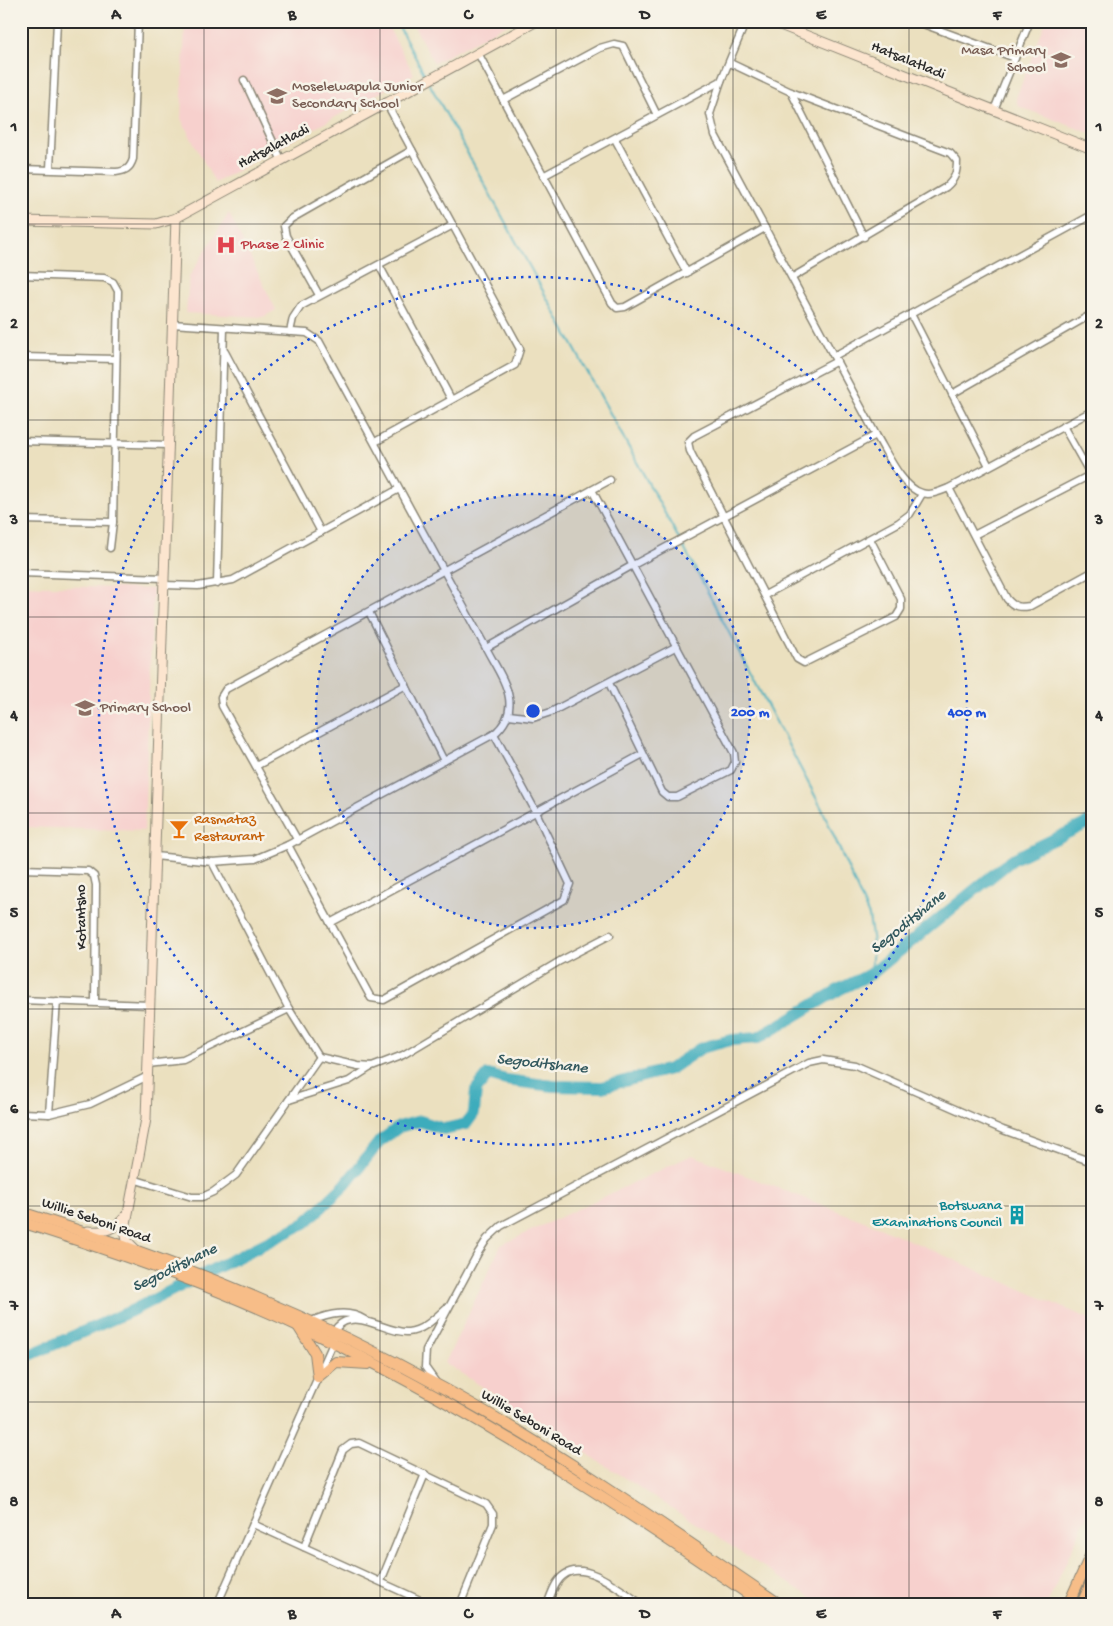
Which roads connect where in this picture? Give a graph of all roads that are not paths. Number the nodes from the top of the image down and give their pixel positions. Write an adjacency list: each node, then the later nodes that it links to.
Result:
1 (57, 21): 23 (street)
2 (138, 21): 23 (street)
3 (537, 21): 8 (street, Hatsalatladi)
4 (746, 21): 10 (street)
5 (770, 21): 16 (street, Hatsalatladi)
6 (915, 21): 9 (street)
7 (1030, 21): 9 (street)
8 (478, 53): 14 (street); 15 (street, Hatsalatladi)
9 (1015, 58): 16 (street)
10 (730, 63): 12 (street); 13 (street)
11 (244, 80): 21 (street)
12 (721, 81): 17 (street); 29 (street)
13 (791, 92): 30 (street); 30 (street)
14 (503, 100): 17 (street); 24 (street)
15 (386, 102): 20 (street); 21 (street, Hatsalatladi)
16 (994, 110): 19 (street, Hatsalatladi)
17 (657, 115): 18 (street)
18 (615, 139): 24 (street); 32 (street)
19 (1092, 149)
20 (412, 150): 28 (street); 35 (street)
21 (281, 159): 26 (street, Hatsalatladi)
22 (21, 169): 23 (street)
23 (50, 169)
24 (543, 176): 32 (street)
25 (1092, 215): 36 (street)
26 (176, 218): 27 (street, Hatsalatladi); 38 (street)
27 (21, 221)
28 (453, 225): 31 (street); 46 (street)
29 (765, 228): 32 (street); 34 (street)
30 (864, 237): 34 (street)
31 (379, 265): 35 (street); 46 (street)
32 (687, 273)
33 (21, 275): 44 (street)
34 (793, 277): 43 (street)
35 (319, 295): 40 (street)
36 (911, 314): 43 (street); 45 (street)
37 (1092, 314): 45 (street)
38 (172, 324): 39 (street); 53 (street)
39 (224, 328): 40 (street); 41 (street)
40 (290, 332): 51 (street)
41 (225, 351): 64 (street); 73 (street)
42 (21, 356): 44 (street)
43 (835, 358): 49 (street); 61 (street)
44 (116, 359): 52 (street)
45 (952, 394): 54 (street)
46 (451, 399): 51 (street)
47 (1092, 411): 48 (street)
48 (1064, 426): 54 (street); 55 (street)
49 (876, 435): 60 (street); 61 (street)
50 (21, 441): 52 (street)
51 (375, 442): 58 (street)
52 (115, 445): 53 (street); 63 (street)
53 (169, 445): 72 (street)
54 (989, 466): 57 (street)
55 (1091, 475): 65 (street)
56 (610, 480): 59 (street)
57 (949, 488): 60 (street); 65 (street)
58 (399, 489): 64 (street); 69 (street)
59 (592, 490): 68 (street); 69 (street)
60 (922, 494): 66 (street)
61 (724, 516): 68 (street); 74 (street)
62 (21, 520): 63 (street)
63 (113, 522): 67 (street)
64 (321, 532): 73 (street)
65 (974, 535): 71 (street)
66 (870, 539): 74 (street); 74 (street)
67 (110, 548)
68 (633, 565): 76 (street); 77 (street)
69 (444, 571): 75 (street); 77 (street)
70 (21, 572): 72 (street)
71 (1092, 572)
72 (164, 581): 73 (street); 88 (street)
73 (218, 584)
74 (765, 595)
75 (369, 612): 79 (street); 84 (street)
76 (677, 646): 78 (street); 82 (street)
77 (486, 648): 80 (street)
78 (609, 683): 80 (street); 82 (street)
79 (406, 685): 83 (street); 84 (street)
80 (509, 715): 81 (street)
81 (494, 734): 83 (street); 85 (street)
82 (643, 754): 85 (street)
83 (444, 761): 86 (street)
84 (256, 766): 86 (street)
85 (536, 812): 91 (street); 91 (street)
86 (298, 840): 87 (street)
87 (288, 845): 89 (street); 91 (street)
88 (155, 856): 89 (street); 96 (street)
89 (212, 862): 97 (street)
90 (21, 869): 95 (street, Kotantsho)
91 (330, 923)
92 (610, 934): 100 (street)
93 (21, 1000): 94 (street)
94 (57, 1001): 95 (street); 104 (street)
95 (95, 1002): 96 (street)
96 (149, 1005): 99 (street)
97 (289, 1009): 98 (street); 99 (street)
98 (319, 1057): 100 (street); 102 (street)
99 (148, 1064): 101 (street)
100 (372, 1066): 102 (street)
101 (148, 1076): 104 (street); 106 (street)
102 (289, 1100): 106 (street)
103 (21, 1113): 104 (street)
104 (49, 1114)
105 (1092, 1162): 114 (street)
106 (133, 1179): 108 (street)
107 (21, 1212): 110 (main road, Willie Seboni Road)
108 (126, 1215): 110 (street); 111 (street)
109 (21, 1222): 112 (main road, Willie Seboni Road)
110 (83, 1231): 111 (main road, Willie Seboni Road)
111 (136, 1250): 112 (main road, Willie Seboni Road)
112 (159, 1264): 113 (main road)
113 (248, 1299): 115 (main road, Willie Seboni Road); 117 (main road, Willie Seboni Road)
114 (451, 1303): 116 (street); 121 (street)
115 (310, 1321): 116 (street); 118 (main road, Willie Seboni Road)
116 (366, 1321): 118 (street)
117 (298, 1326): 118 (main road, Willie Seboni Road); 120 (main road)
118 (334, 1338): 119 (main road, Willie Seboni Road); 120 (street); 121 (main road, Willie Seboni Road)
119 (376, 1365): 120 (main road); 133 (main road, Willie Seboni Road)
120 (318, 1378): 123 (street)
121 (442, 1387): 134 (main road, Willie Seboni Road)
122 (425, 1474): 124 (street); 126 (street); 130 (street)
123 (253, 1524): 124 (street); 128 (street)
124 (304, 1547): 126 (street)
125 (1092, 1552): 135 (main road)
126 (381, 1582): 129 (street)
127 (1092, 1582): 136 (highway)
128 (217, 1605)
129 (431, 1605)
130 (460, 1605)
131 (547, 1605): 132 (street)
132 (643, 1605)
133 (764, 1605)
134 (781, 1605)
135 (1068, 1605)
136 (1082, 1605)

